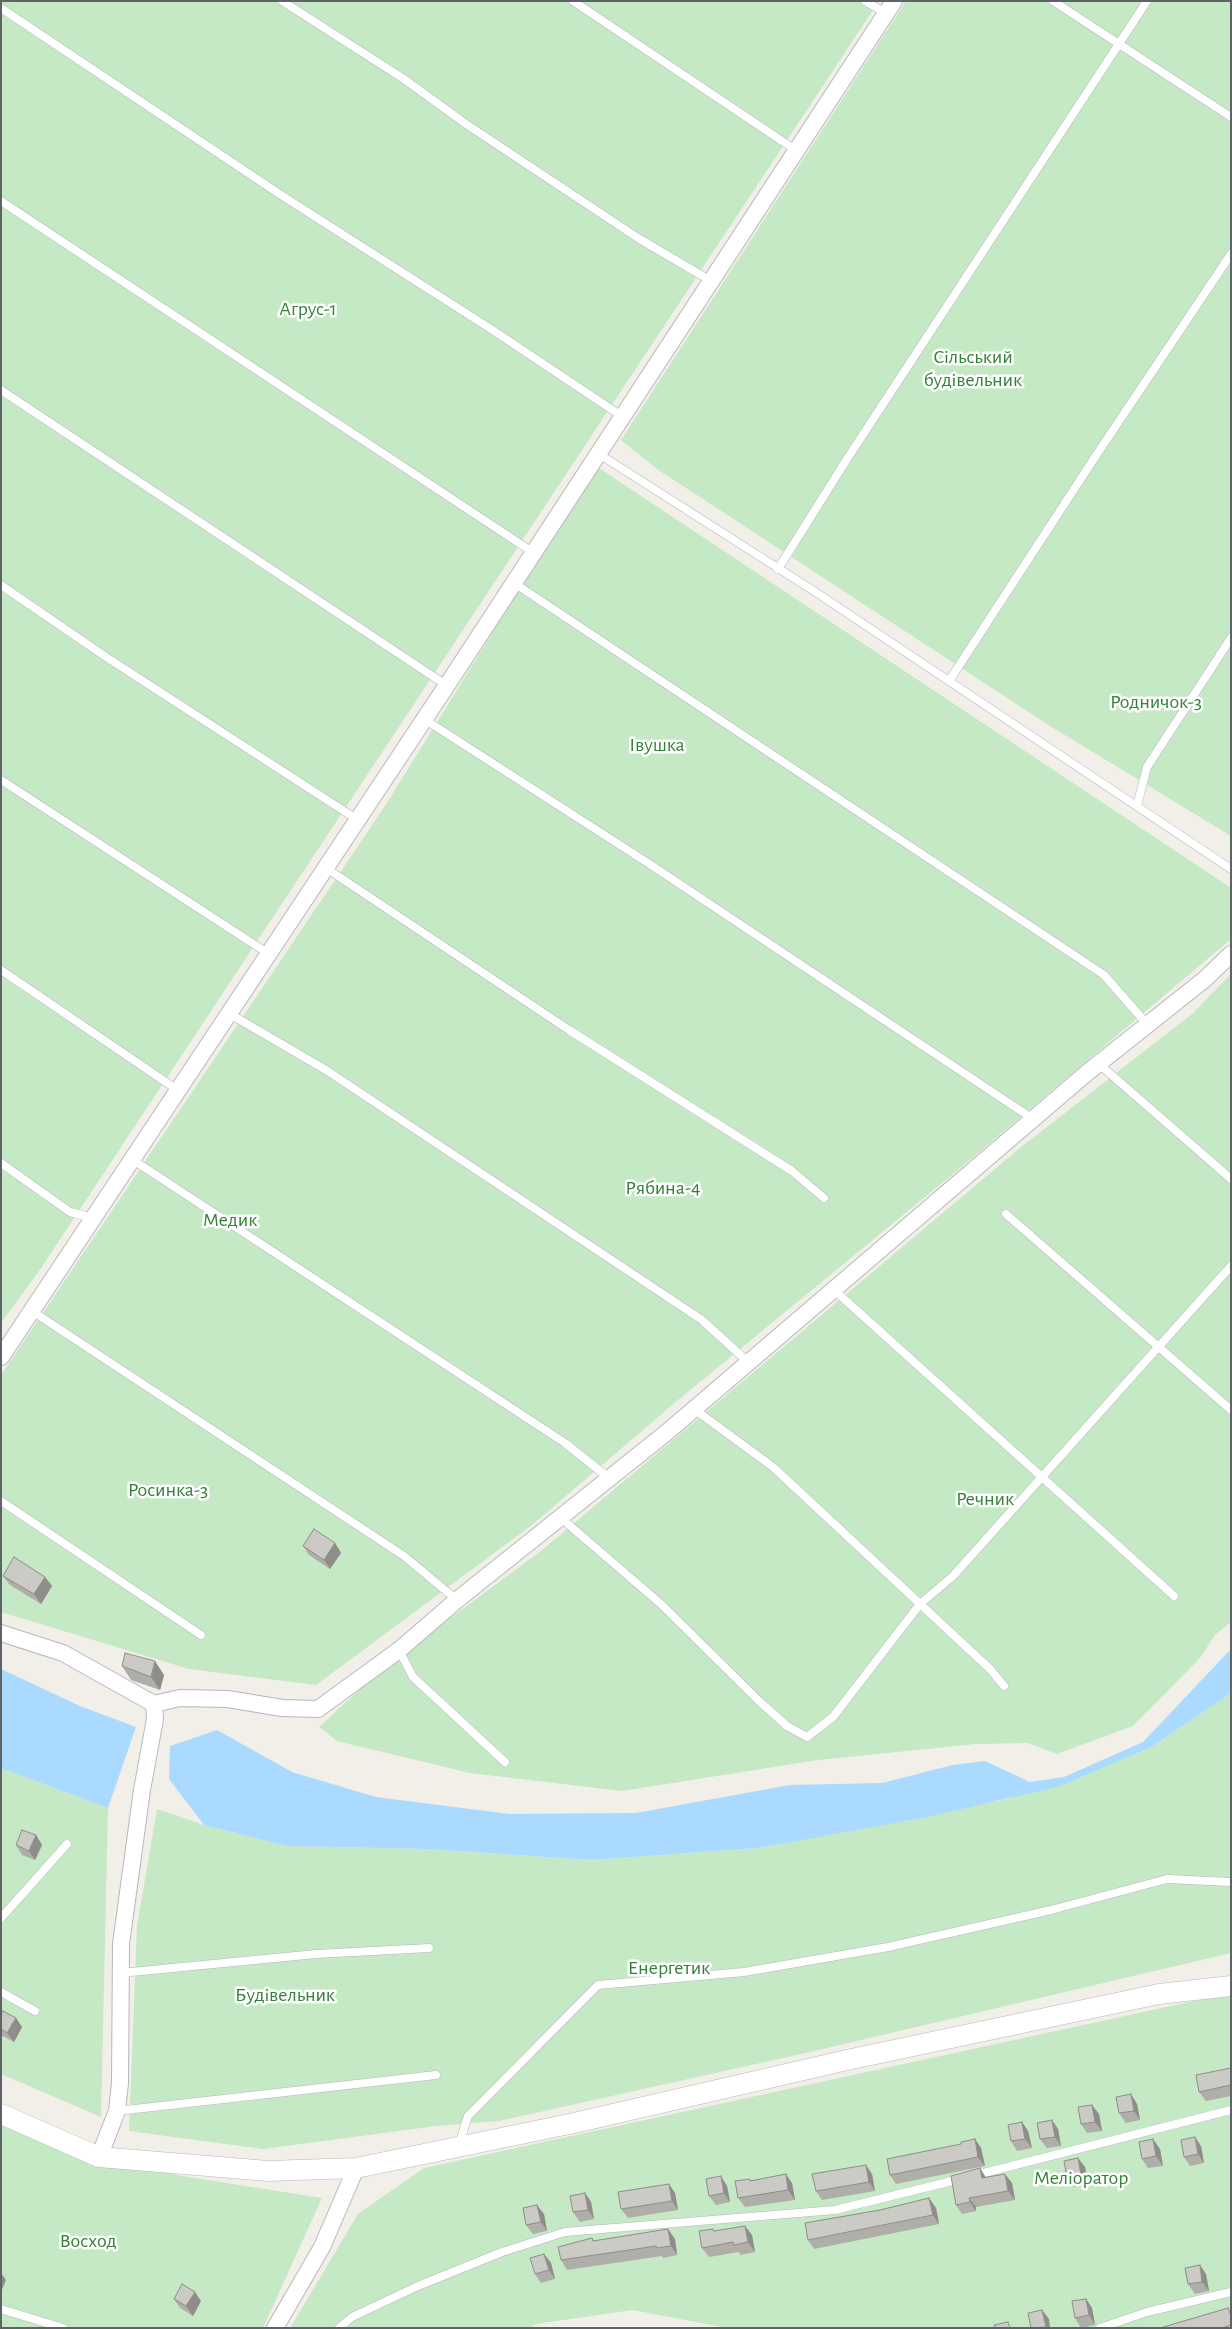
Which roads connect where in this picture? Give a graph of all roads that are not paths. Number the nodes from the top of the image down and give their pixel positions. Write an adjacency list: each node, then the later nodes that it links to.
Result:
1 (282, 1): 13 (lane)
2 (573, 1): 10 (lane)
3 (865, 1): 6 (lane)
4 (1053, 1): 8 (lane)
5 (1147, 1): 8 (lane)
6 (890, 7): 10 (street)
7 (1, 8): 15 (lane)
8 (1119, 42): 9 (lane); 18 (lane)
9 (1231, 117)
10 (797, 151): 13 (street)
11 (1, 201): 17 (lane)
12 (1231, 254): 22 (lane)
13 (712, 282): 15 (street)
14 (1, 390): 23 (lane)
15 (623, 417): 16 (street)
16 (599, 454): 17 (street); 18 (lane)
17 (534, 553): 19 (street)
18 (778, 568): 22 (lane)
19 (514, 583): 23 (street); 34 (lane)
20 (1, 585): 27 (lane)
21 (1231, 638): 26 (lane)
22 (949, 681): 26 (lane)
23 (446, 685): 24 (street)
24 (424, 719): 27 (street); 37 (lane)
25 (1, 780): 30 (lane)
26 (1137, 806): 29 (lane)
27 (358, 820): 28 (street)
28 (326, 868): 30 (street); 41 (lane)
29 (1231, 868)
30 (270, 954): 33 (street)
31 (1231, 954): 34 (street)
32 (1, 970): 36 (lane)
33 (230, 1014): 36 (street); 49 (lane)
34 (1148, 1025): 35 (street)
35 (1099, 1064): 37 (street); 40 (lane)
36 (179, 1091): 38 (street)
37 (1033, 1119): 45 (street)
38 (133, 1160): 43 (street); 53 (lane)
39 (1, 1163): 43 (lane)
40 (1231, 1179)
41 (824, 1198)
42 (1006, 1214): 47 (lane)
43 (94, 1218): 46 (street)
44 (1231, 1266): 47 (lane)
45 (833, 1289): 49 (street); 52 (lane)
46 (32, 1311): 48 (street); 57 (lane)
47 (1159, 1347): 51 (lane); 52 (lane)
48 (1, 1357)
49 (748, 1362): 50 (street)
50 (694, 1408): 53 (street); 58 (lane)
51 (1231, 1410)
52 (1042, 1477): 56 (lane); 58 (lane)
53 (610, 1479): 55 (street)
54 (1, 1501): 60 (lane)
55 (561, 1518): 57 (street); 58 (lane)
56 (1174, 1596)
57 (457, 1600): 61 (street)
58 (920, 1604): 62 (lane)
59 (1, 1633): 63 (street)
60 (201, 1635)
61 (399, 1650): 63 (street); 64 (lane)
62 (1004, 1686)
63 (154, 1704): 69 (street)
64 (505, 1762)
65 (67, 1844): 67 (lane)
66 (1231, 1882): 77 (lane)
67 (1, 1918)
68 (429, 1948): 69 (lane)
69 (121, 1973): 75 (street)
70 (1231, 1986): 77 (street)
71 (1, 1992): 72 (lane)
72 (35, 2011)
73 (436, 2075): 75 (lane)
74 (1231, 2110): 84 (lane)
75 (117, 2111): 78 (street)
76 (1, 2114): 78 (street)
77 (459, 2146): 79 (street)
78 (99, 2156): 79 (street)
79 (356, 2168): 83 (street)
80 (1231, 2292): 85 (lane)
81 (1, 2309): 82 (lane)
82 (63, 2328)
83 (275, 2328)
84 (339, 2328)
85 (1100, 2328)

